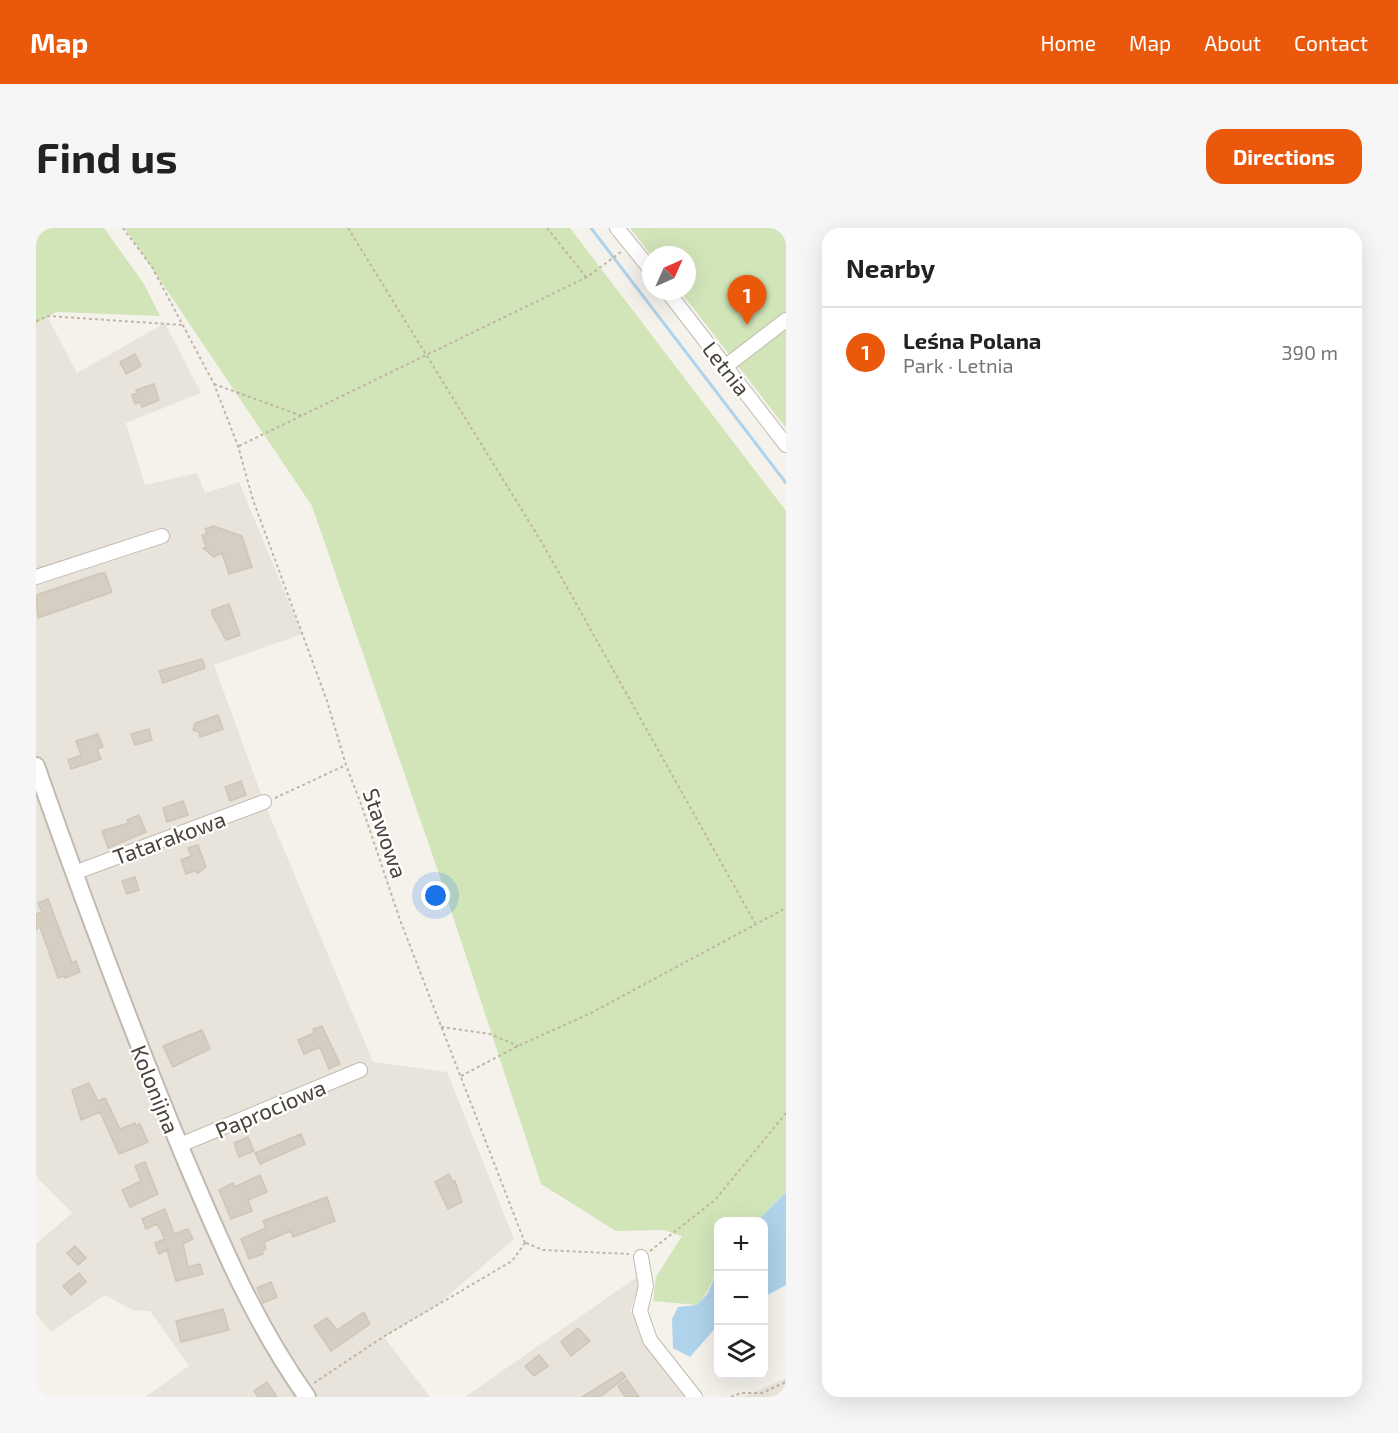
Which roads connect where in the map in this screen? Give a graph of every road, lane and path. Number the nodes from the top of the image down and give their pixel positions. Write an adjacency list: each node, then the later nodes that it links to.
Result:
1 (123, 228): 11 (path, Stawowa)
2 (348, 228): 12 (path)
3 (547, 228): 7 (path)
4 (617, 228): 5 (street)
5 (630, 244): 6 (street); 7 (path)
6 (642, 259)
7 (587, 278): 12 (path)
8 (674, 300): 13 (street, Letnia)
9 (786, 320): 13 (street)
10 (36, 321): 11 (path)
11 (182, 325): 14 (path, Stawowa)
12 (428, 357): 15 (path); 26 (path)
13 (726, 366): 16 (street, Letnia)
14 (214, 384): 15 (path); 17 (path, Stawowa)
15 (302, 416): 17 (path)
16 (786, 445)
17 (238, 446): 20 (path, Stawowa)
18 (162, 536): 19 (street)
19 (36, 577)
20 (346, 765): 23 (path); 27 (path, Stawowa)
21 (36, 766): 22 (street, Kolonijna)
22 (41, 796): 24 (street, Kolonijna)
23 (264, 802): 24 (street, Tatarakowa)
24 (74, 873): 32 (street, Kolonijna)
25 (786, 908): 26 (path)
26 (755, 923): 28 (path)
27 (441, 1027): 28 (path); 30 (path, Stawowa)
28 (518, 1046): 30 (path)
29 (360, 1070): 32 (street, Paprociowa)
30 (461, 1076): 33 (path, Stawowa)
31 (786, 1113): 34 (path)
32 (180, 1145): 36 (street, Kolonijna)
33 (525, 1243): 34 (path); 36 (path)
34 (642, 1257): 37 (street)
35 (786, 1382): 38 (path)
36 (305, 1394)
37 (695, 1397)
38 (731, 1397)

